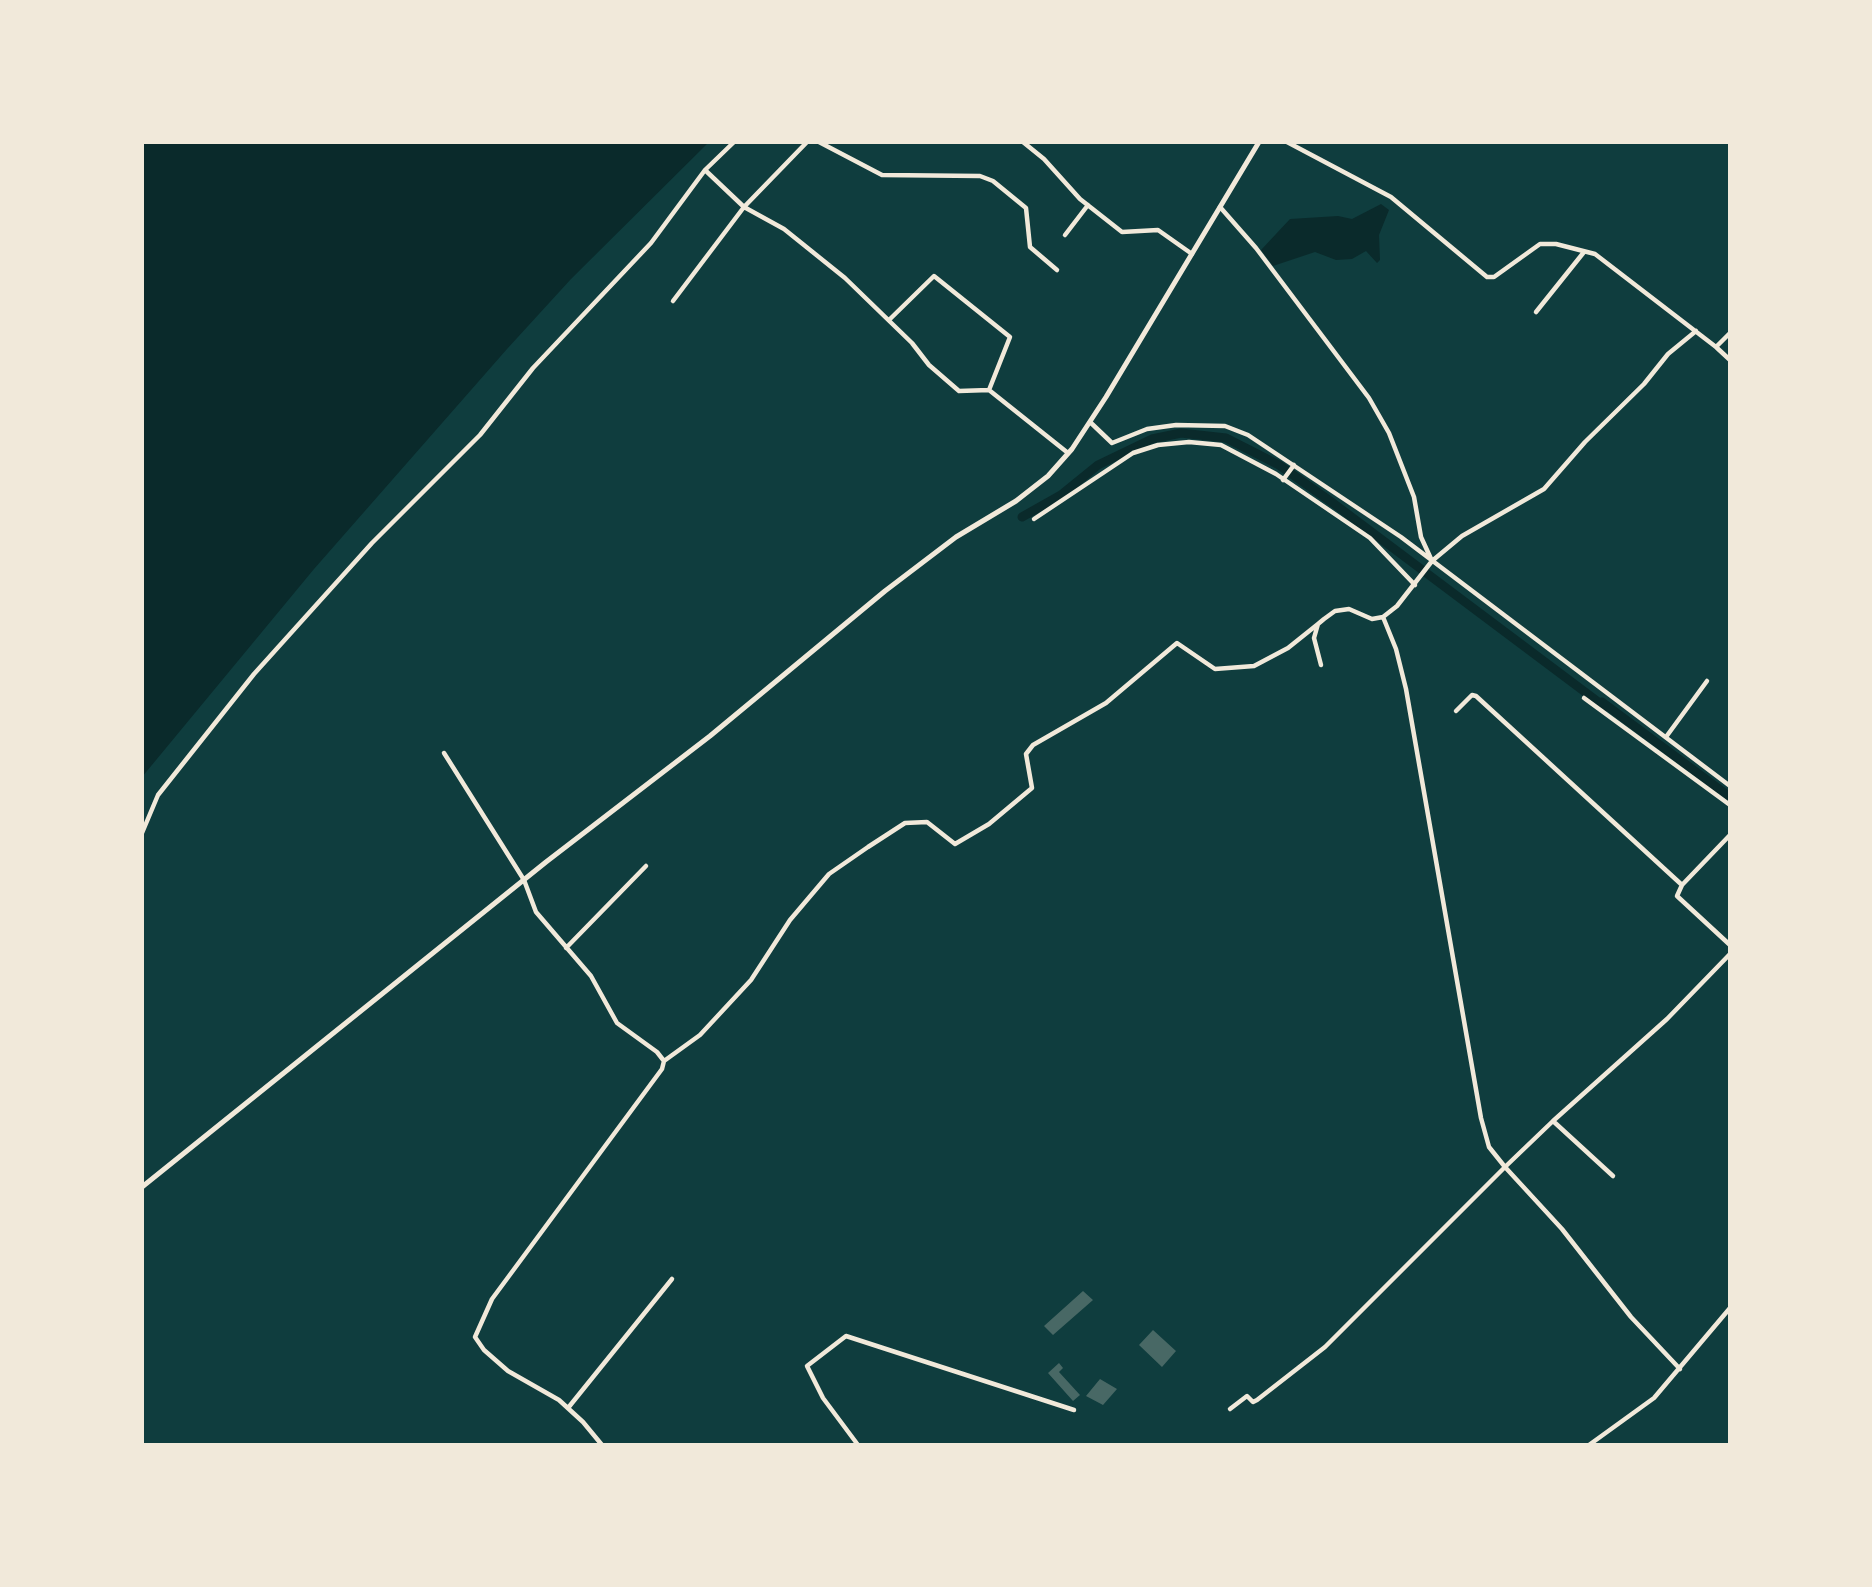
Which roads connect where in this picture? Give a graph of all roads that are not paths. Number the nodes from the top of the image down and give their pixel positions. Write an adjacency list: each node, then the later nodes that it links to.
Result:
1 (733, 142): 7 (street)
2 (807, 142): 9 (street)
3 (819, 142): 14 (street)
4 (1023, 142): 8 (street)
5 (1259, 142): 10 (street)
6 (1287, 142): 12 (street)
7 (705, 170): 9 (street); 40 (street)
8 (1088, 205): 11 (street); 13 (street)
9 (744, 206): 15 (street); 17 (street)
10 (1220, 207): 13 (street); 28 (street)
11 (1065, 235)
12 (1584, 252): 16 (street); 18 (street)
13 (1192, 254): 23 (street)
14 (1056, 270)
15 (673, 301)
16 (1536, 313)
17 (889, 320): 22 (street); 22 (street)
18 (1696, 331): 20 (street); 28 (street)
19 (1730, 333): 20 (street)
20 (1716, 347): 21 (street)
21 (1730, 360)
22 (989, 390): 24 (street)
23 (1090, 422): 24 (street); 25 (street)
24 (1069, 453): 43 (street)
25 (1294, 465): 26 (street); 28 (street)
26 (1284, 479): 27 (street); 29 (street)
27 (1034, 519)
28 (1432, 561): 29 (street); 36 (street)
29 (1415, 585): 30 (street)
30 (1383, 617): 31 (street); 50 (street)
31 (1318, 624): 32 (street); 48 (street)
32 (1321, 665)
33 (1707, 681): 36 (street)
34 (1584, 698): 39 (street)
35 (1456, 711): 44 (street)
36 (1665, 737): 38 (street)
37 (444, 753): 43 (street)
38 (1730, 786)
39 (1730, 805)
40 (142, 834)
41 (1730, 835): 44 (street)
42 (646, 866): 46 (street)
43 (524, 880): 46 (street); 52 (street)
44 (1682, 885): 45 (street)
45 (1730, 945)
46 (566, 948): 48 (street)
47 (1730, 954): 49 (street)
48 (664, 1061): 56 (street)
49 (1553, 1121): 50 (street); 51 (street)
50 (1505, 1167): 55 (street); 57 (street)
51 (1612, 1176)
52 (142, 1187)
53 (672, 1279): 56 (street)
54 (1730, 1308): 55 (street)
55 (1680, 1369): 61 (street)
56 (568, 1408): 59 (street)
57 (1230, 1409)
58 (1074, 1410): 60 (street)
59 (602, 1445)
60 (858, 1445)
61 (1589, 1445)

